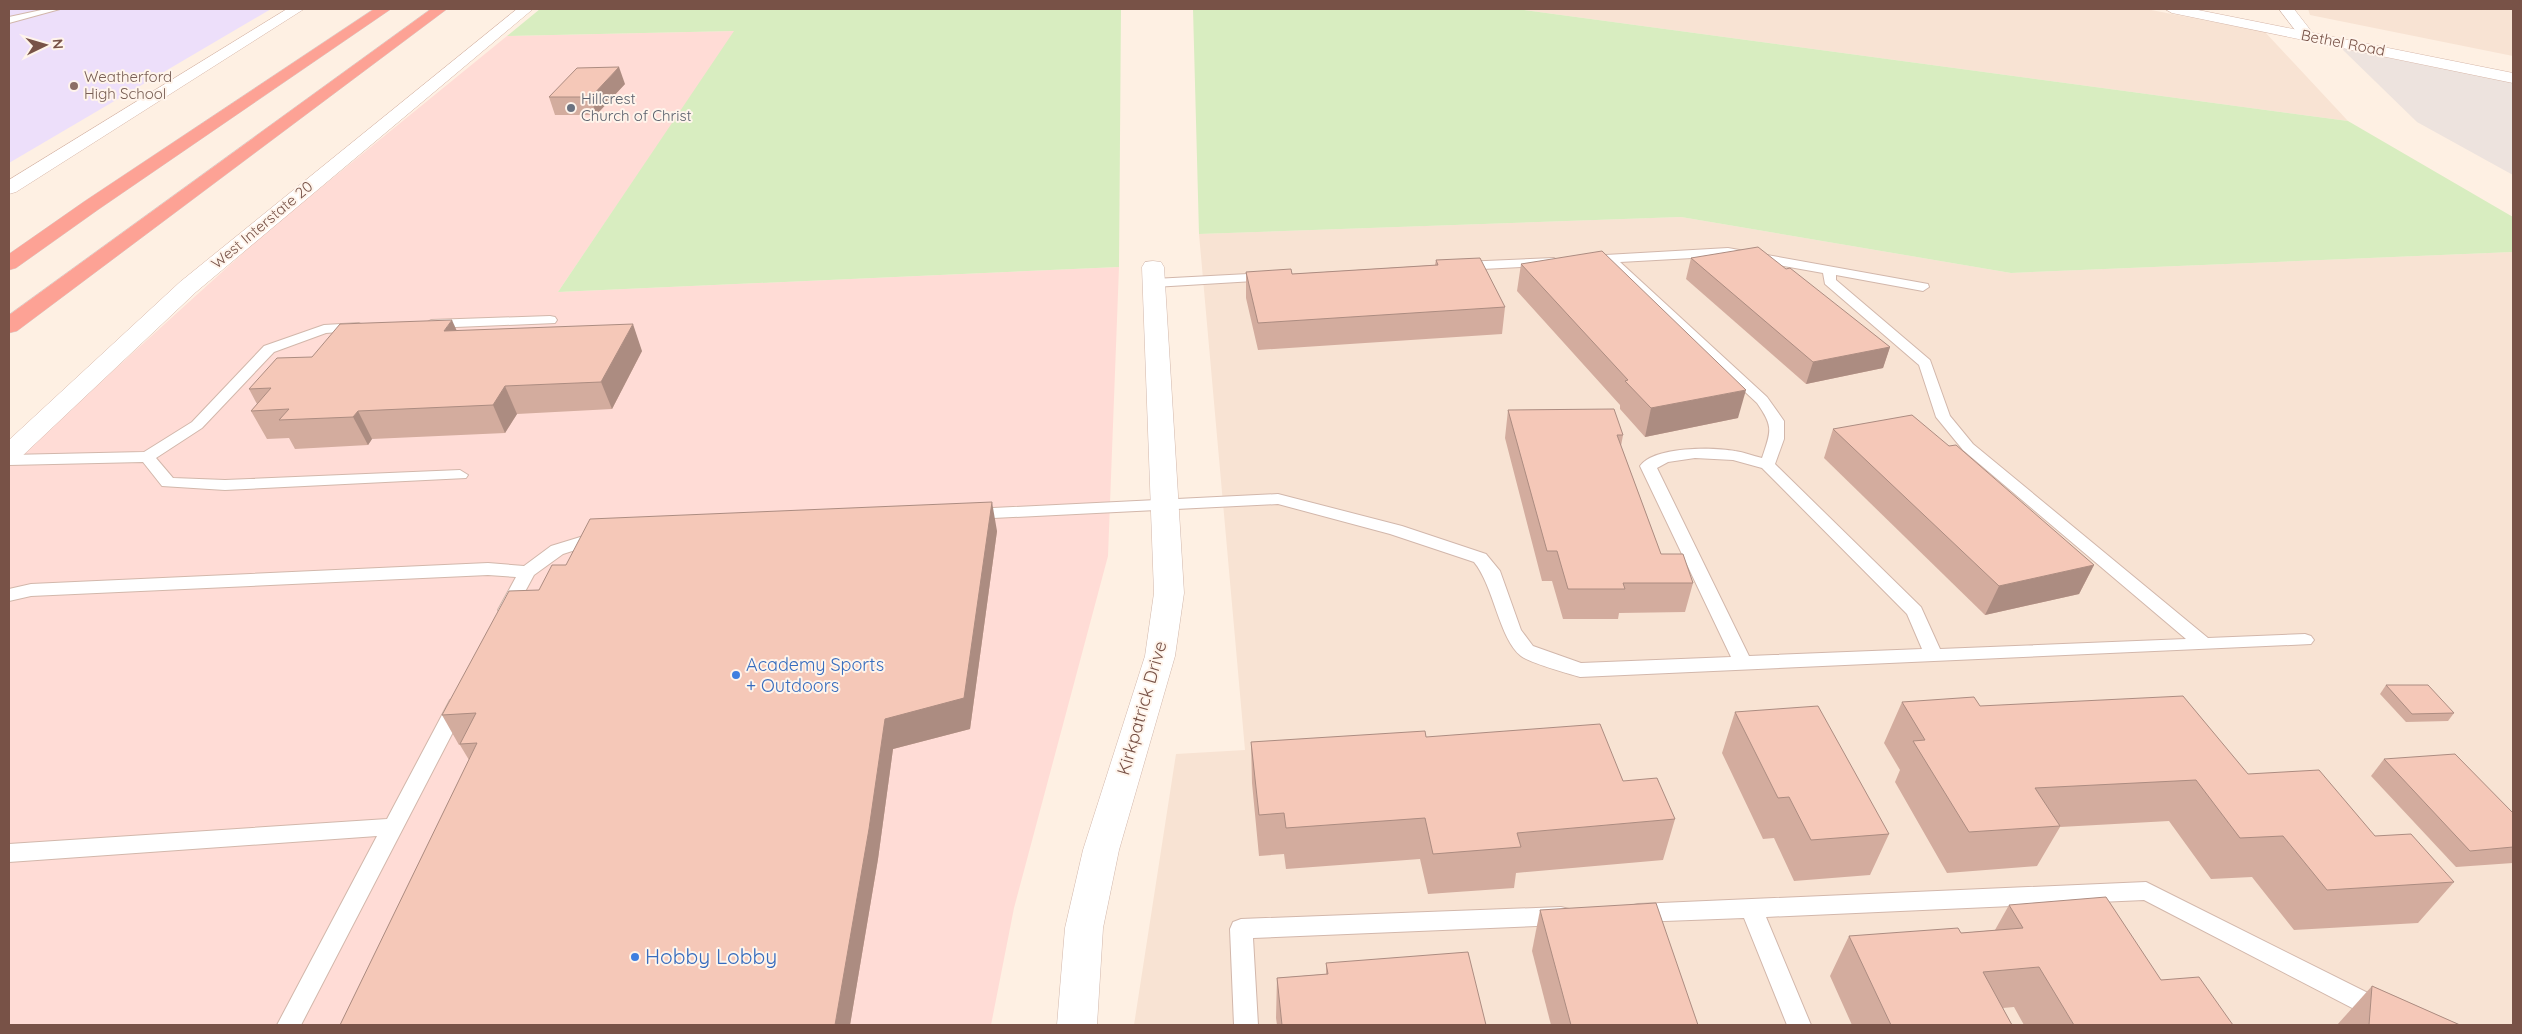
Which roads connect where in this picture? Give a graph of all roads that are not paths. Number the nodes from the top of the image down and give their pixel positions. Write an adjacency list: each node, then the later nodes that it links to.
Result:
1 (56, 9): 8 (lane)
2 (297, 9): 11 (main road)
3 (384, 9): 13 (highway)
4 (440, 9): 21 (highway)
5 (526, 9): 23 (main road, West Interstate 20)
6 (2172, 9): 9 (main road, Bethel Road)
7 (2286, 9): 9 (main road)
8 (9, 20)
9 (2307, 36): 10 (main road, Bethel Road)
10 (2513, 78)
11 (9, 188)
12 (1609, 259): 14 (lane); 15 (lane); 26 (lane)
13 (9, 264)
14 (1451, 267)
15 (1829, 270): 18 (lane); 35 (lane)
16 (1153, 275): 17 (lane); 28 (main road, Kirkpatrick Drive)
17 (1282, 276)
18 (1923, 287)
19 (550, 320): 20 (lane)
20 (415, 324)
21 (9, 326)
22 (377, 326): 24 (lane)
23 (9, 454)
24 (148, 457): 25 (lane); 27 (lane)
25 (9, 460)
26 (1767, 465): 36 (lane); 37 (lane)
27 (460, 474)
28 (1164, 503): 29 (lane); 37 (lane); 45 (main road, Kirkpatrick Drive)
29 (957, 515)
30 (613, 535): 31 (lane)
31 (527, 572): 32 (lane); 33 (lane)
32 (9, 595)
33 (498, 627)
34 (2305, 640): 35 (lane)
35 (2204, 644): 36 (lane)
36 (1934, 656): 37 (lane)
37 (1743, 664)
38 (463, 693): 39 (lane)
39 (393, 827): 40 (lane); 44 (lane)
40 (9, 853)
41 (1751, 908): 42 (lane); 47 (lane); 48 (lane)
42 (1621, 913)
43 (1581, 915): 46 (lane)
44 (289, 1025)
45 (1077, 1025)
46 (1246, 1025)
47 (1800, 1025)
48 (2408, 1025)

